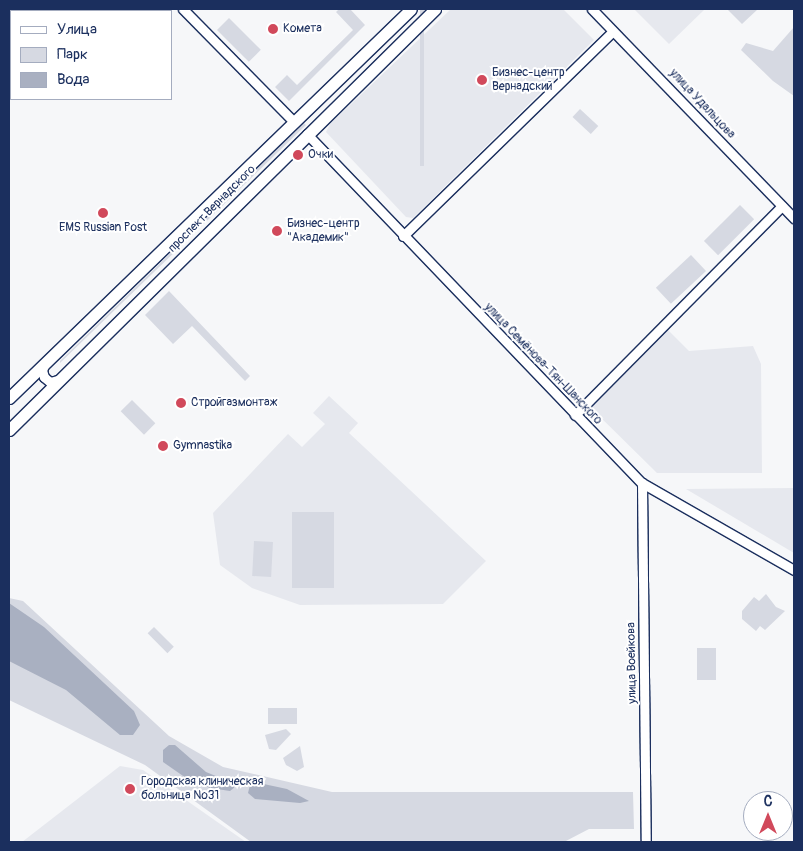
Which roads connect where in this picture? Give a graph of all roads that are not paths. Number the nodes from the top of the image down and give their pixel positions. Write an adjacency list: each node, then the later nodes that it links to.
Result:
1 (183, 9): 6 (street)
2 (411, 9): 6 (main road, проспект Вернадского)
3 (435, 9): 7 (main road, проспект Вернадского)
4 (592, 9): 5 (street, улица Удальцова)
5 (613, 31): 8 (street, улица Удальцова); 10 (street)
6 (294, 122): 11 (main road, проспект Вернадского)
7 (307, 134): 10 (street, улица Семёнова-Тян-Шанского); 12 (main road, проспект Вернадского)
8 (782, 206): 9 (street, улица Удальцова); 14 (street)
9 (794, 218)
10 (403, 236): 14 (street, улица Семёнова-Тян-Шанского)
11 (45, 363): 12 (street); 13 (main road, проспект Вернадского)
12 (61, 379): 15 (main road, проспект Вернадского)
13 (9, 398)
14 (575, 415): 16 (street, улица Семёнова-Тян-Шанского)
15 (9, 430)
16 (642, 483): 17 (street, улица Семёнова-Тян-Шанского); 18 (street, улица Воейкова)
17 (794, 570)
18 (646, 842)

